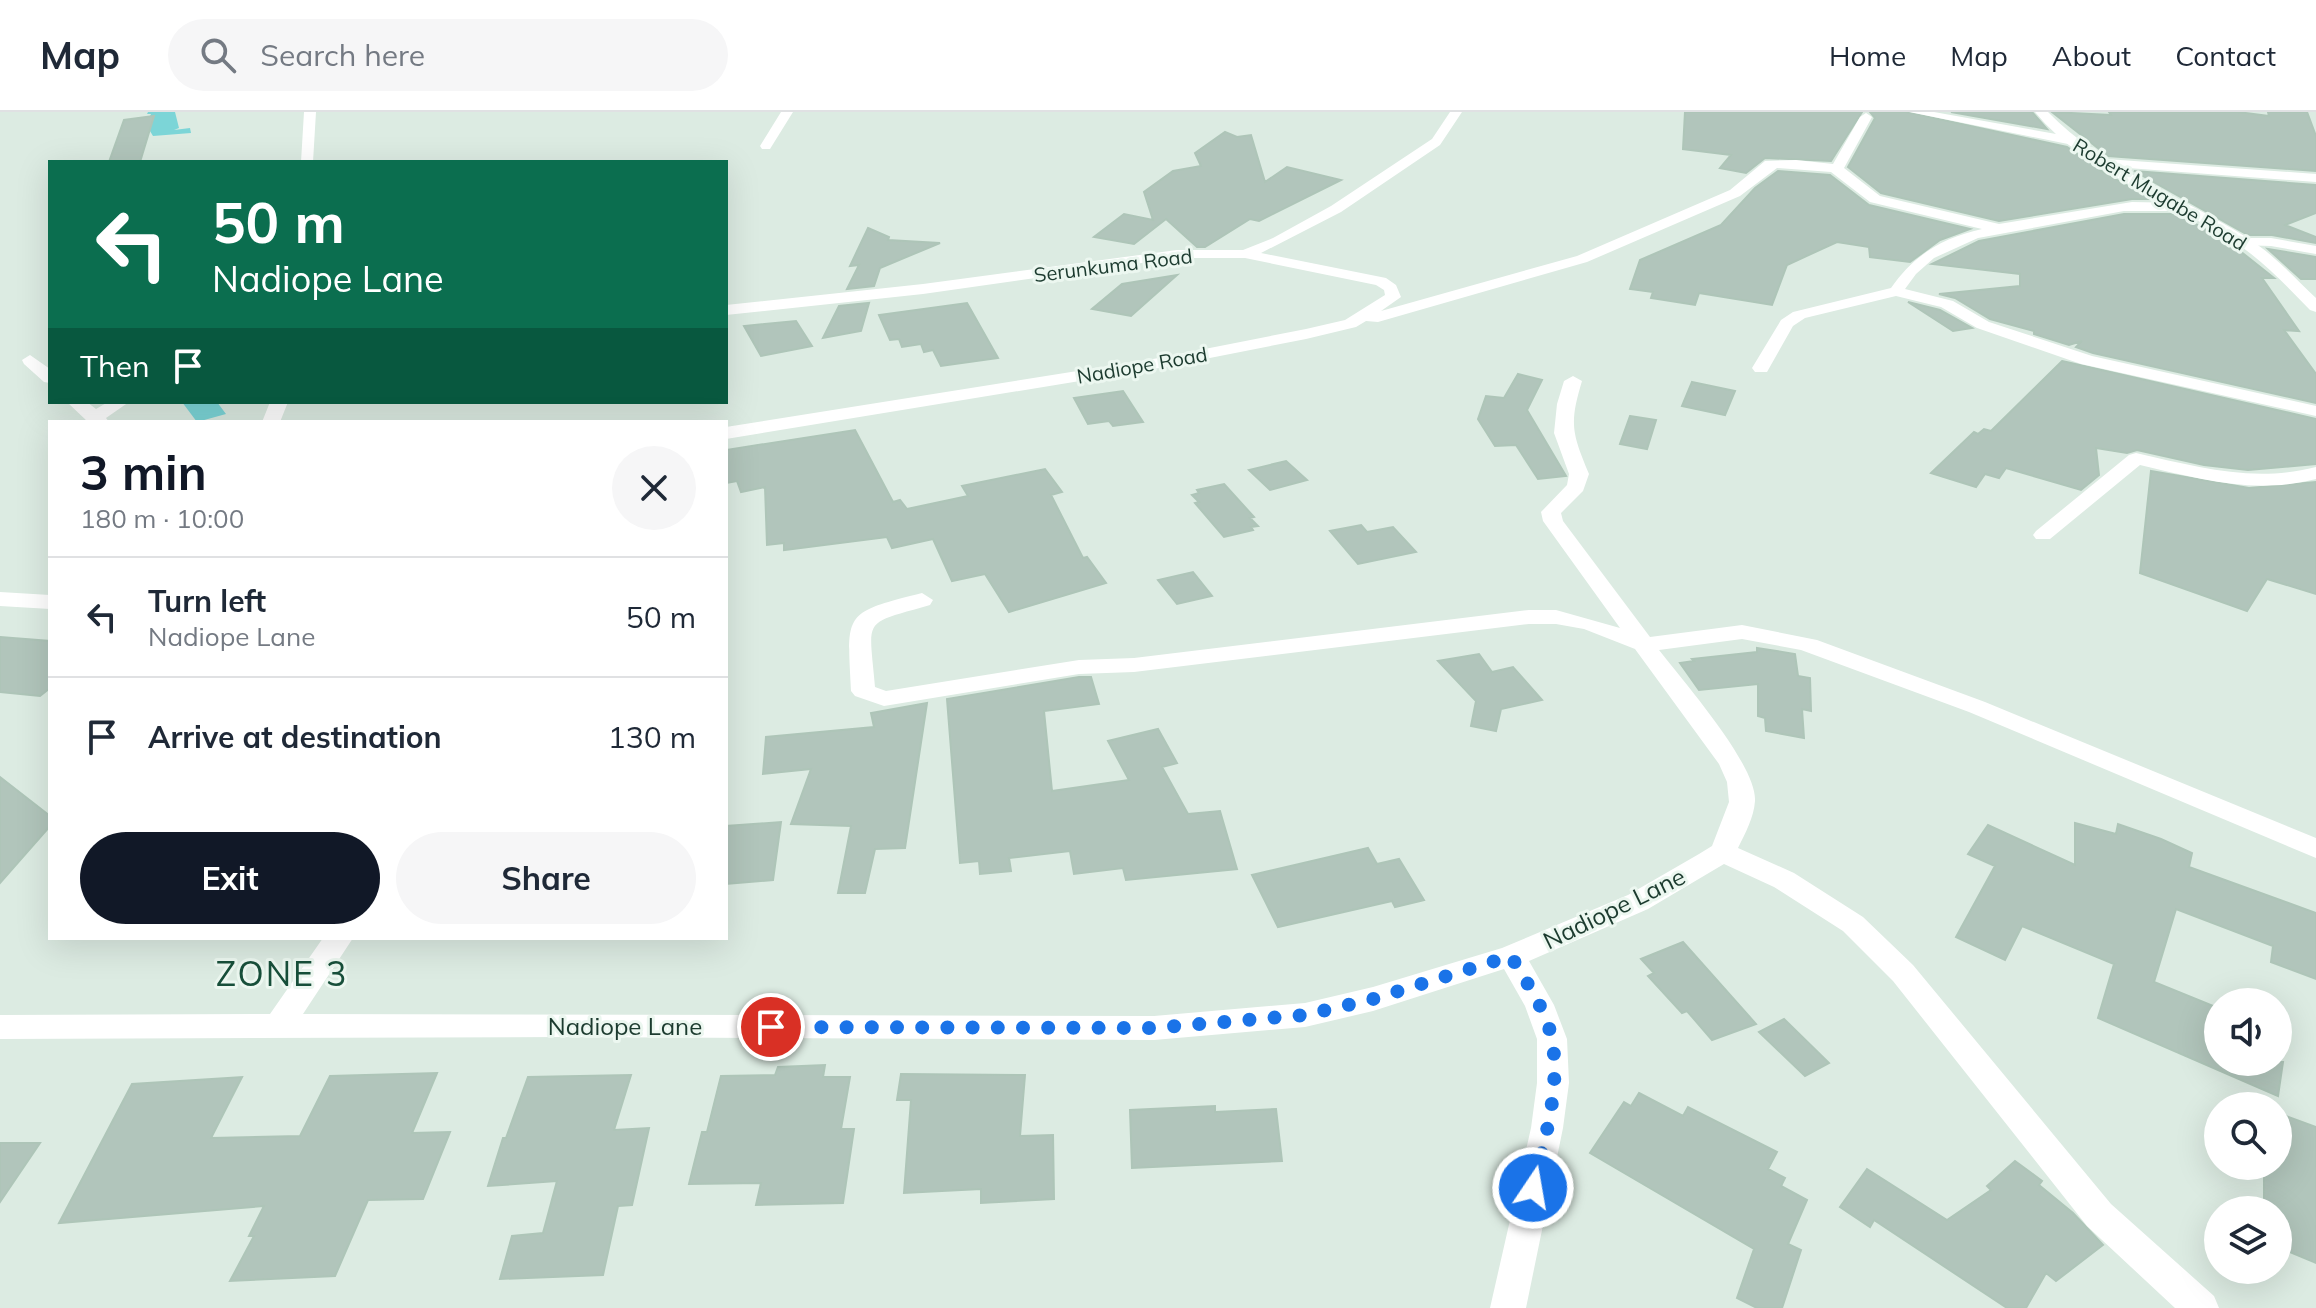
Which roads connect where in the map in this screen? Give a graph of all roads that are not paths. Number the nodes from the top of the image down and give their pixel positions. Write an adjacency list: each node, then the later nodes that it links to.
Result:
1 (310, 112): 9 (street)
2 (787, 112): 8 (street)
3 (1456, 112): 17 (street, Serunkuma Road)
4 (1915, 112): 7 (street)
5 (2041, 112): 7 (street, Robert Mugabe Road)
6 (1866, 117): 11 (street)
7 (2073, 141): 10 (street, Robert Mugabe Road)
8 (766, 146)
9 (307, 160)
10 (2106, 163): 12 (street); 13 (street, Robert Mugabe Road)
11 (1837, 168): 14 (street); 21 (street)
12 (2316, 178)
13 (2182, 207): 14 (street); 15 (street, Robert Mugabe Road)
14 (1997, 228): 18 (street)
15 (2244, 242): 16 (street); 19 (street, Robert Mugabe Road)
16 (2316, 250)
17 (1245, 254): 20 (street, Serunkuma Road); 21 (street, Nadiope Road)
18 (1896, 291): 23 (street); 28 (street)
19 (2316, 307)
20 (728, 310)
21 (1350, 324): 30 (street, Nadiope Road)
22 (30, 360): 24 (street)
23 (1761, 368)
24 (48, 376)
25 (1573, 381): 36 (street)
26 (78, 404): 29 (street)
27 (117, 404): 29 (street)
28 (2316, 411)
29 (97, 420)
30 (728, 433)
31 (2316, 473): 32 (street)
32 (2043, 535)
33 (0, 599): 35 (street)
34 (922, 600): 36 (street)
35 (48, 602)
36 (1645, 645): 37 (street); 38 (street)
37 (2316, 849)
38 (1722, 852): 40 (street, Nadiope Lane); 44 (street)
39 (338, 940): 41 (street)
40 (1511, 956): 41 (street, Nadiope Lane); 43 (street)
41 (278, 1026): 42 (street, Nadiope Lane)
42 (0, 1027)
43 (1508, 1308)
44 (2201, 1308)

